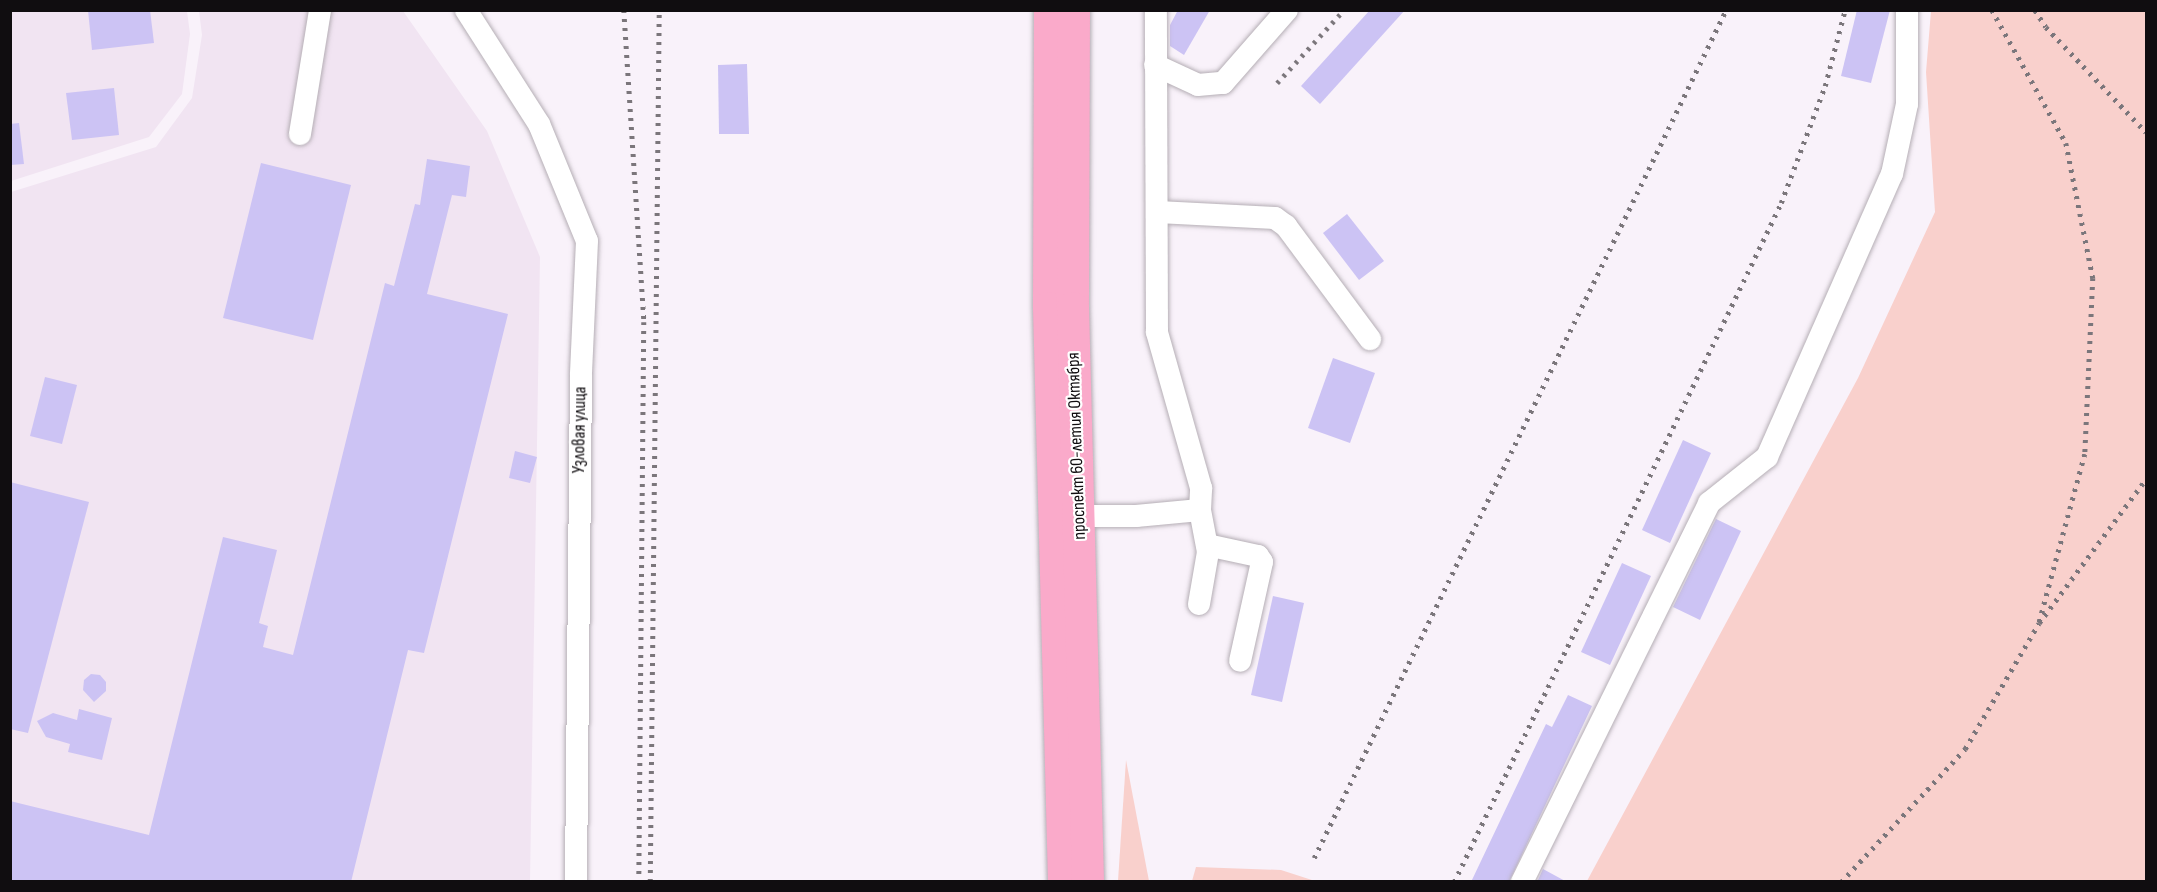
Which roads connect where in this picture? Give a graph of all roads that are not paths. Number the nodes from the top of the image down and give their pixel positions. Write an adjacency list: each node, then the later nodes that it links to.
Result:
1 (320, 10): 9 (street)
2 (466, 10): 17 (street, Узловая улица)
3 (1050, 10): 13 (highway, проспект 60-летия Октября)
4 (1074, 10): 13 (highway, проспект 60-летия Октября)
5 (1156, 10): 8 (street)
6 (1287, 10): 8 (street)
7 (1906, 10): 20 (street)
8 (1155, 65): 10 (street)
9 (300, 134)
10 (1158, 212): 11 (street); 12 (street)
11 (1370, 339)
12 (1200, 510): 13 (street); 14 (street)
13 (1068, 516): 18 (highway, проспект 60-летия Октября); 19 (highway, проспект 60-летия Октября)
14 (1207, 545): 15 (street); 16 (street)
15 (1199, 604)
16 (1240, 661)
17 (576, 882)
18 (1064, 882)
19 (1088, 882)
20 (1522, 882)

